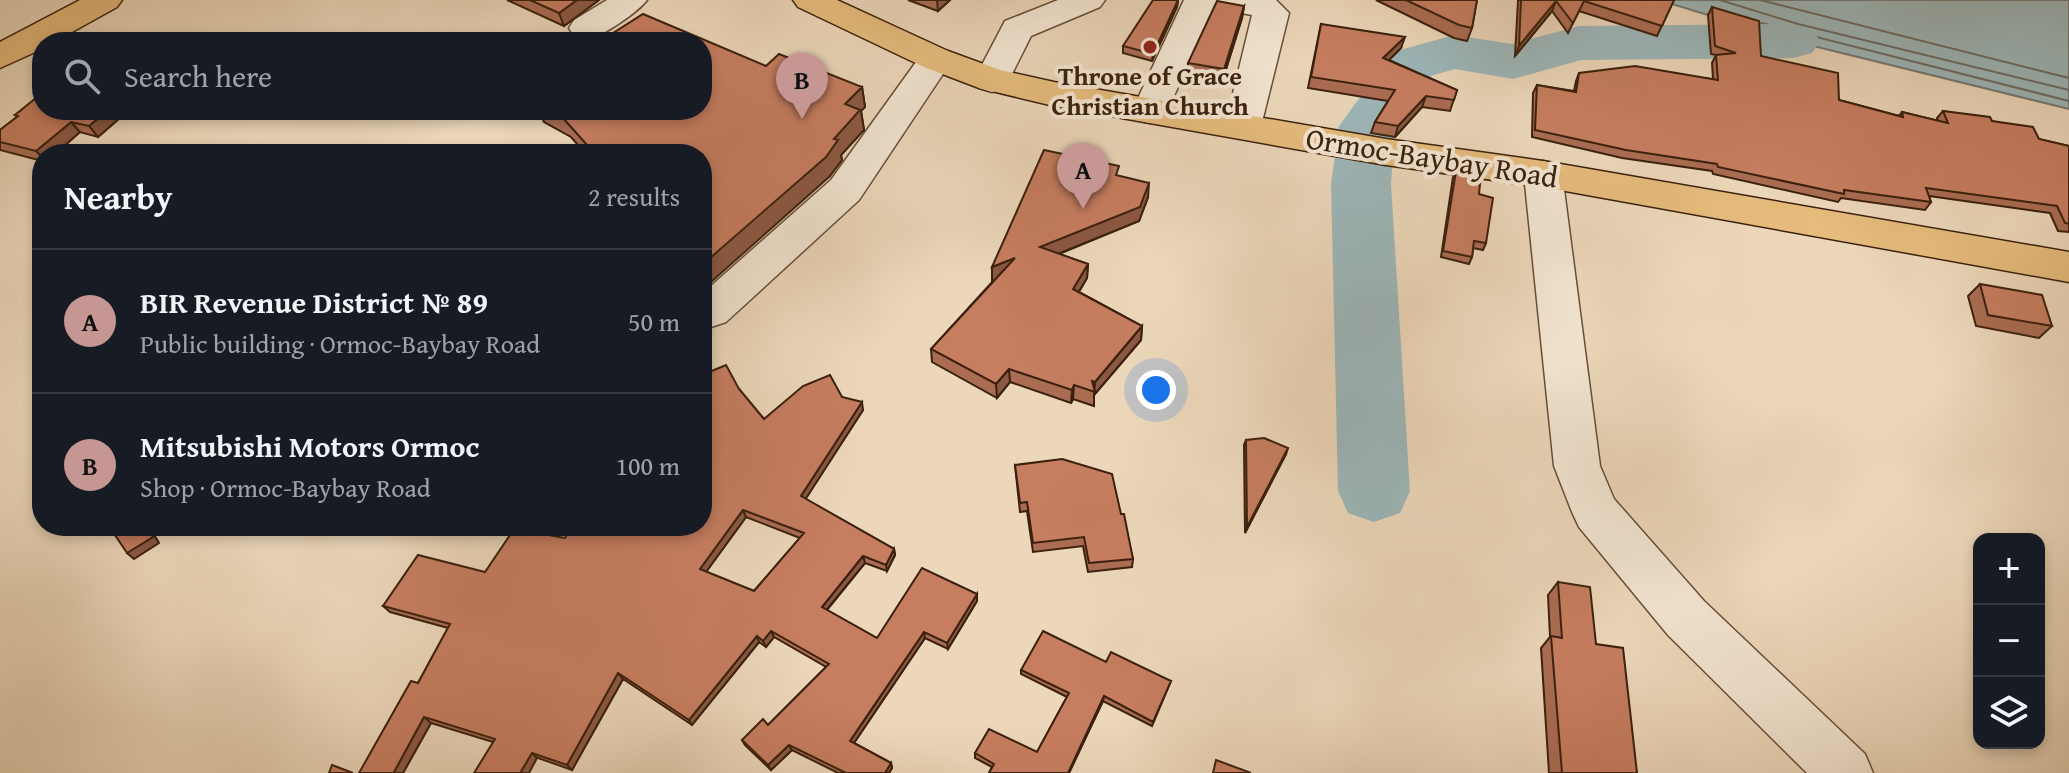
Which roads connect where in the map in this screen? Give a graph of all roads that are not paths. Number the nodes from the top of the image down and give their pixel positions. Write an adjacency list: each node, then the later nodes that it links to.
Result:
1 (105, 0): 8 (main road)
2 (630, 0): 7 (lane)
3 (810, 0): 11 (main road, Ormoc-Baybay Road)
4 (1088, 0): 12 (lane)
5 (1201, 0): 13 (lane)
6 (1224, 0): 14 (lane)
7 (586, 28)
8 (46, 32)
9 (32, 40): 10 (main road)
10 (0, 57)
11 (936, 59): 12 (main road, Ormoc-Baybay Road); 17 (lane)
12 (992, 80): 13 (main road, Ormoc-Baybay Road)
13 (1150, 111): 14 (main road, Ormoc-Baybay Road)
14 (1243, 126): 15 (main road, Ormoc-Baybay Road)
15 (1543, 174): 16 (main road, Ormoc-Baybay Road); 18 (lane)
16 (2069, 267)
17 (712, 310)
18 (1846, 773)

